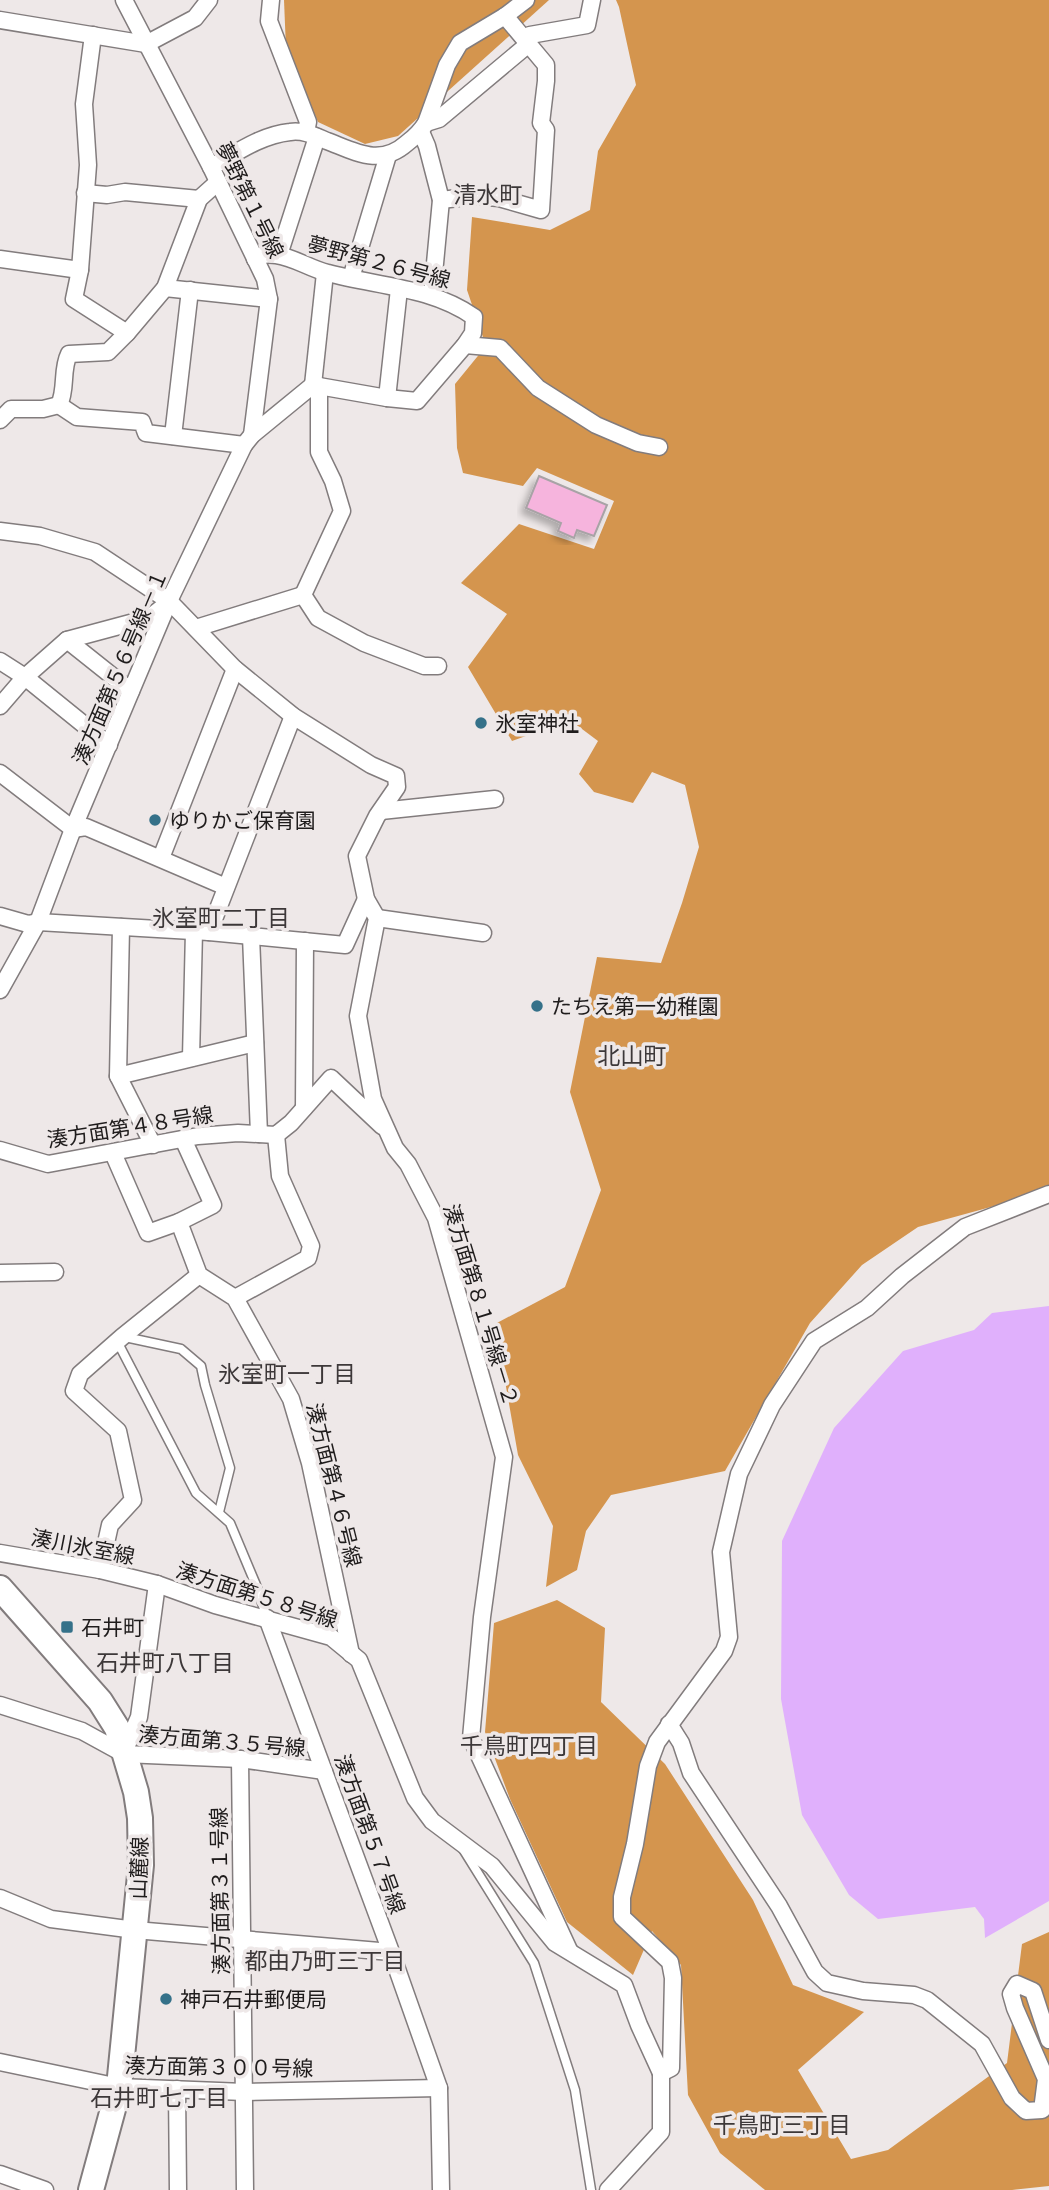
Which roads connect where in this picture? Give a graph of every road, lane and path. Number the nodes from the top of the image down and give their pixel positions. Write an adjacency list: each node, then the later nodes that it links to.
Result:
1 (124, 0): 10 (street, 夢野第１号線)
2 (209, 0): 10 (street)
3 (271, 0): 12 (street)
4 (526, 0): 6 (street)
5 (592, 0): 9 (street)
6 (505, 16): 9 (street); 11 (street)
7 (0, 20): 8 (street)
8 (93, 35): 10 (street); 15 (street)
9 (527, 41): 11 (street); 17 (street)
10 (146, 44): 14 (street, 夢野第１号線)
11 (423, 127): 13 (street); 17 (street)
12 (311, 134): 13 (street); 14 (street); 18 (street)
13 (388, 155): 23 (street)
14 (215, 175): 16 (street); 20 (street, 夢野第１号線)
15 (85, 193): 16 (street); 21 (street)
16 (199, 199): 24 (street)
17 (441, 201): 27 (street)
18 (279, 255): 20 (street, 夢野第２６号線); 22 (street, 夢野第２６号線)
19 (0, 258): 21 (street)
20 (255, 259): 28 (street, 夢野第１号線)
21 (80, 270): 29 (street)
22 (325, 273): 23 (street, 夢野第２６号線); 31 (street)
23 (351, 278): 25 (street, 夢野第２６号線)
24 (164, 288): 26 (street); 29 (street)
25 (399, 289): 27 (street, 夢野第２６号線); 32 (street)
26 (190, 290): 28 (street); 35 (street)
27 (432, 295): 30 (street, 夢野第２６号線)
28 (269, 299): 36 (street, 夢野第１号線)
29 (127, 333): 33 (street)
30 (469, 339): 32 (street); 37 (street)
31 (316, 386): 32 (street); 36 (street); 39 (street)
32 (387, 398)
33 (59, 405): 34 (street); 35 (street)
34 (0, 420)
35 (173, 436): 36 (street)
36 (248, 440): 40 (street, 湊方面第５６号線－１)
37 (659, 447)
38 (0, 531): 40 (street)
39 (303, 595): 41 (street); 44 (street)
40 (169, 601): 41 (street); 42 (street); 47 (street, 湊方面第５６号線－１)
41 (196, 628): 45 (street)
42 (67, 640): 46 (street); 47 (street)
43 (0, 661): 46 (street)
44 (438, 666)
45 (235, 669): 49 (street); 55 (street)
46 (24, 677): 48 (street); 50 (street)
47 (131, 691): 50 (street, 湊方面第５６号線－１)
48 (0, 706)
49 (293, 716): 53 (street); 56 (street)
50 (109, 745): 54 (street, 湊方面第５６号線－１)
51 (0, 773): 54 (street)
52 (495, 799): 53 (street)
53 (380, 811): 57 (street)
54 (73, 829): 55 (street); 60 (street, 湊方面第５６号線－１)
55 (161, 858): 56 (street)
56 (226, 887): 62 (street)
57 (366, 899): 59 (street); 65 (street)
58 (0, 915): 60 (street)
59 (377, 918): 63 (street); 71 (street, 湊方面第８１号線－２)
60 (37, 922): 61 (street); 66 (street, 湊方面第５６号線－１)
61 (121, 927): 62 (street); 69 (street)
62 (202, 932): 64 (street); 68 (street)
63 (483, 933)
64 (251, 936): 65 (street); 67 (street)
65 (305, 941): 70 (street)
66 (0, 990)
67 (255, 1043): 68 (street); 72 (street)
68 (191, 1058): 69 (street)
69 (117, 1076): 74 (street)
70 (304, 1108): 71 (street); 72 (street)
71 (388, 1132): 100 (street, 湊方面第８１号線－２)
72 (267, 1135): 73 (street, 湊方面第４８号線); 82 (street)
73 (183, 1139): 74 (street, 湊方面第４８号線); 78 (street)
74 (153, 1145): 76 (street, 湊方面第４８号線)
75 (0, 1150): 76 (street, 湊方面第４８号線)
76 (113, 1153): 78 (street)
77 (1049, 1194): 92 (street)
78 (179, 1222): 81 (street)
79 (55, 1272): 80 (street)
80 (0, 1273)
81 (199, 1275): 82 (street); 83 (street)
82 (235, 1298): 90 (street, 湊方面第４６号線)
83 (120, 1339): 84 (lane); 84 (lane); 86 (street)
84 (219, 1512): 89 (lane)
85 (0, 1553): 86 (street, 湊川氷室線)
86 (100, 1570): 87 (street, 湊川氷室線)
87 (157, 1584): 89 (street, 湊方面第５８号線); 93 (street)
88 (0, 1588): 93 (main road, 山麓線)
89 (267, 1618): 90 (street, 湊方面第５８号線); 95 (street, 湊方面第５７号線)
90 (351, 1654): 96 (street, 湊方面第５８号線)
91 (0, 1705): 93 (street, 湊方面第３５号線)
92 (670, 1724): 102 (street); 104 (street)
93 (124, 1754): 94 (street, 湊方面第３５号線); 98 (main road, 山麓線)
94 (240, 1759): 95 (street, 湊方面第３５号線); 99 (street, 湊方面第３１号線)
95 (324, 1771): 101 (street, 湊方面第５７号線)
96 (456, 1838): 100 (street, 湊方面第５８号線); 115 (lane)
97 (0, 1898): 98 (street)
98 (135, 1930): 99 (street); 105 (main road, 山麓線)
99 (241, 1940): 101 (street); 108 (street, 湊方面第３１号線)
100 (570, 1951): 104 (street, 湊方面第５８号線)
101 (391, 1952): 106 (street, 湊方面第５７号線)
102 (1049, 2039)
103 (0, 2062): 105 (street, 湊方面第３００号線)
104 (661, 2073): 116 (street)
105 (119, 2087): 107 (street, 湊方面第３００号線); 111 (main road, 山麓線)
106 (439, 2088): 108 (street, 湊方面第３００号線); 114 (street, 湊方面第５７号線)
107 (177, 2089): 108 (street, 湊方面第３００号線); 112 (street)
108 (243, 2092): 113 (street, 湊方面第３１号線)
109 (0, 2174): 110 (street)
110 (45, 2190)
111 (91, 2190)
112 (178, 2190)
113 (245, 2190)
114 (441, 2190)
115 (591, 2190)
116 (608, 2190)

